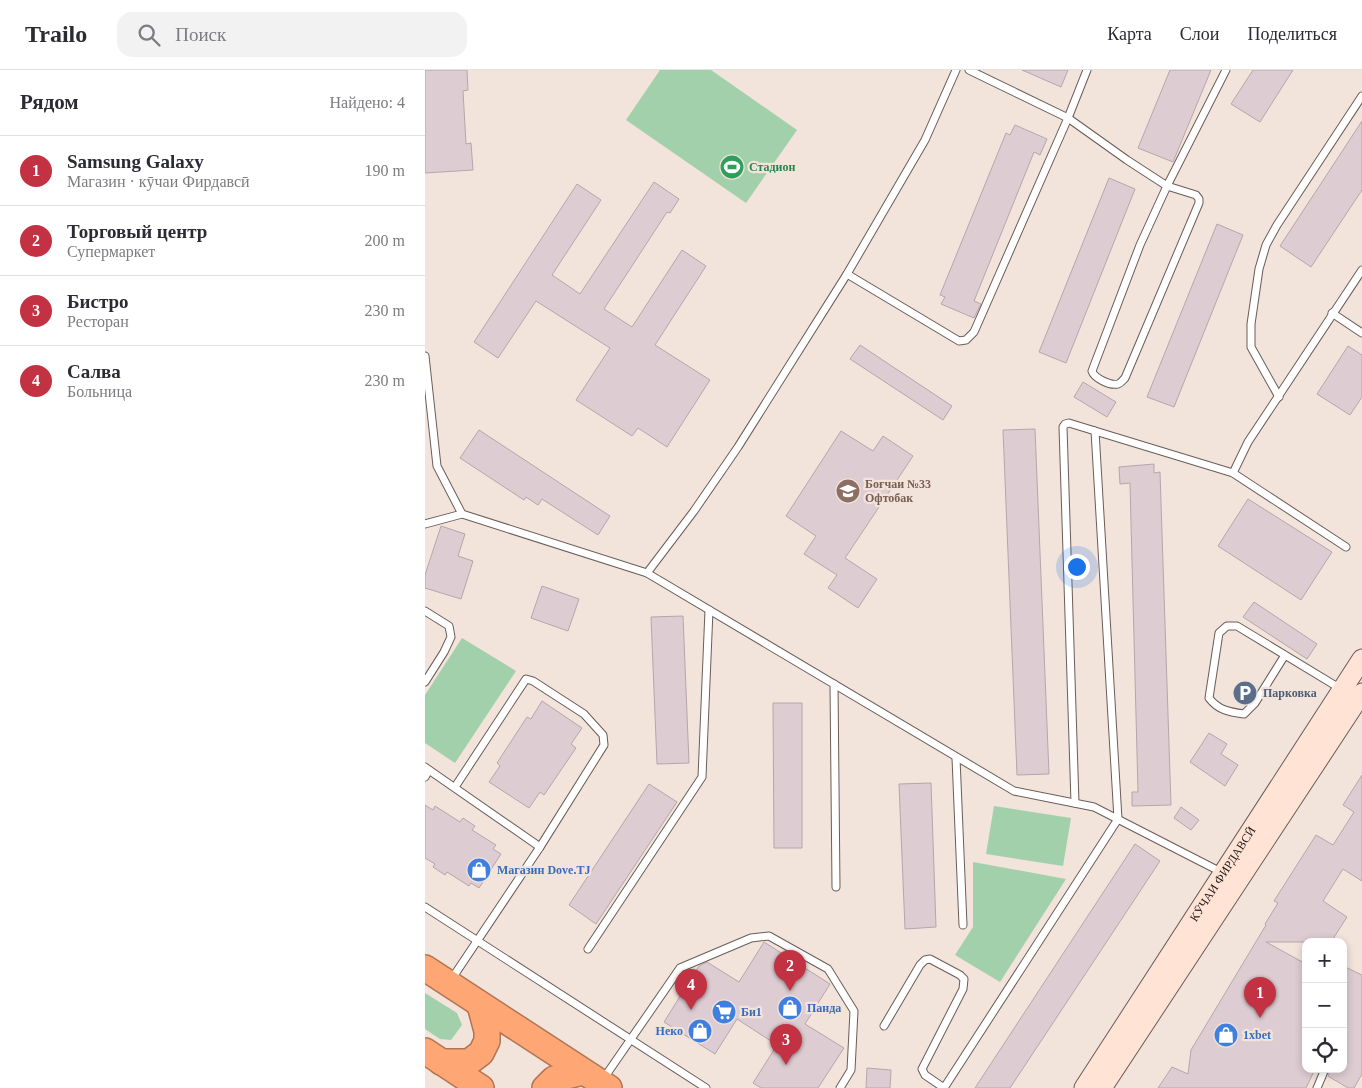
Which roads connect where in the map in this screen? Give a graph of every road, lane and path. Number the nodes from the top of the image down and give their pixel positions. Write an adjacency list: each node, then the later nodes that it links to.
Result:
1 (956, 70): 9 (lane)
2 (969, 70): 6 (lane)
3 (1087, 70): 6 (lane)
4 (1226, 70): 7 (lane)
5 (1362, 96): 13 (lane)
6 (1068, 118): 7 (lane); 9 (lane)
7 (1167, 186): 7 (lane)
8 (1362, 270): 10 (lane)
9 (847, 274): 19 (lane)
10 (1332, 313): 11 (lane); 13 (lane)
11 (1362, 333)
12 (425, 356): 16 (lane)
13 (1279, 397): 15 (lane)
14 (1095, 431): 15 (lane); 31 (lane); 32 (lane)
15 (1233, 473): 18 (lane)
16 (462, 514): 17 (lane); 19 (lane)
17 (425, 524)
18 (1346, 547)
19 (647, 573): 20 (lane)
20 (709, 610): 25 (lane); 39 (lane)
21 (425, 611): 24 (lane)
22 (1285, 655): 22 (lane); 26 (lane)
23 (1362, 659): 26 (street, КӮЧАИ ФИРДАВСӢ)
24 (425, 682)
25 (834, 684): 28 (lane); 35 (lane)
26 (1342, 690): 34 (street, КӮЧАИ ФИРДАВСӢ)
27 (1362, 693): 34 (street, КӮЧАИ ФИРДАВСӢ)
28 (956, 758): 31 (lane); 37 (lane)
29 (427, 771): 30 (lane)
30 (455, 787): 33 (lane); 33 (lane)
31 (1075, 803): 32 (lane)
32 (1118, 819): 34 (lane); 52 (lane)
33 (540, 847): 38 (lane)
34 (1230, 877): 53 (street, КӮЧАИ ФИРДАВСӢ); 54 (street, КӮЧАИ ФИРДАВСӢ)
35 (836, 888)
36 (425, 907): 38 (lane)
37 (963, 925)
38 (477, 942): 41 (lane); 44 (lane)
39 (588, 948)
40 (425, 968): 41 (highway)
41 (449, 983): 42 (highway)
42 (480, 1004): 45 (highway); 47 (highway)
43 (884, 1026): 52 (lane)
44 (630, 1040): 47 (lane); 50 (lane); 51 (lane)
45 (433, 1056): 48 (highway)
46 (1323, 1073): 55 (lane)
47 (598, 1081): 49 (highway)
48 (481, 1088)
49 (545, 1088)
50 (706, 1088)
51 (840, 1088)
52 (944, 1088)
53 (1084, 1088)
54 (1101, 1088)
55 (1317, 1088)

